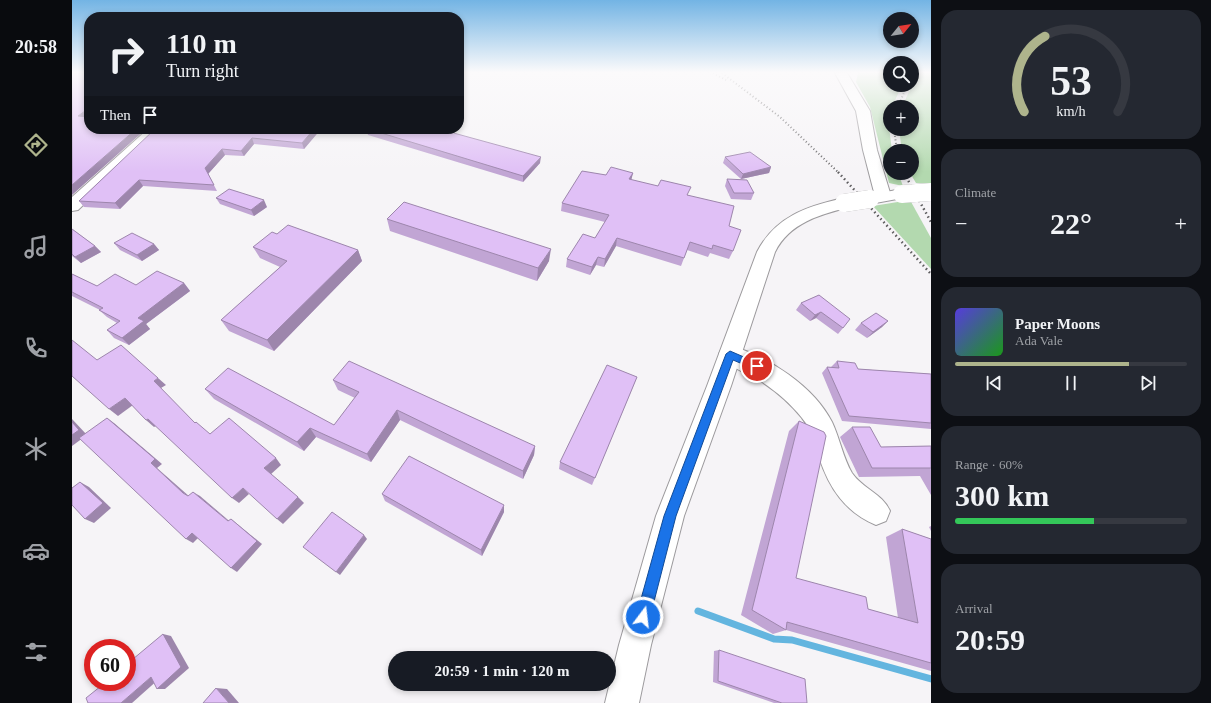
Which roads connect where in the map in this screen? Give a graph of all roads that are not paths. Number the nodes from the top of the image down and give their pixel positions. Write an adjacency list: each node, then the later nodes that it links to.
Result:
1 (860, 106): 4 (main road)
2 (151, 134): 5 (main road)
3 (931, 192): 4 (main road, bridge)
4 (876, 197): 6 (main road, bridge)
5 (72, 206)
6 (730, 354): 7 (main road); 8 (main road)
7 (876, 511)
8 (622, 703)

